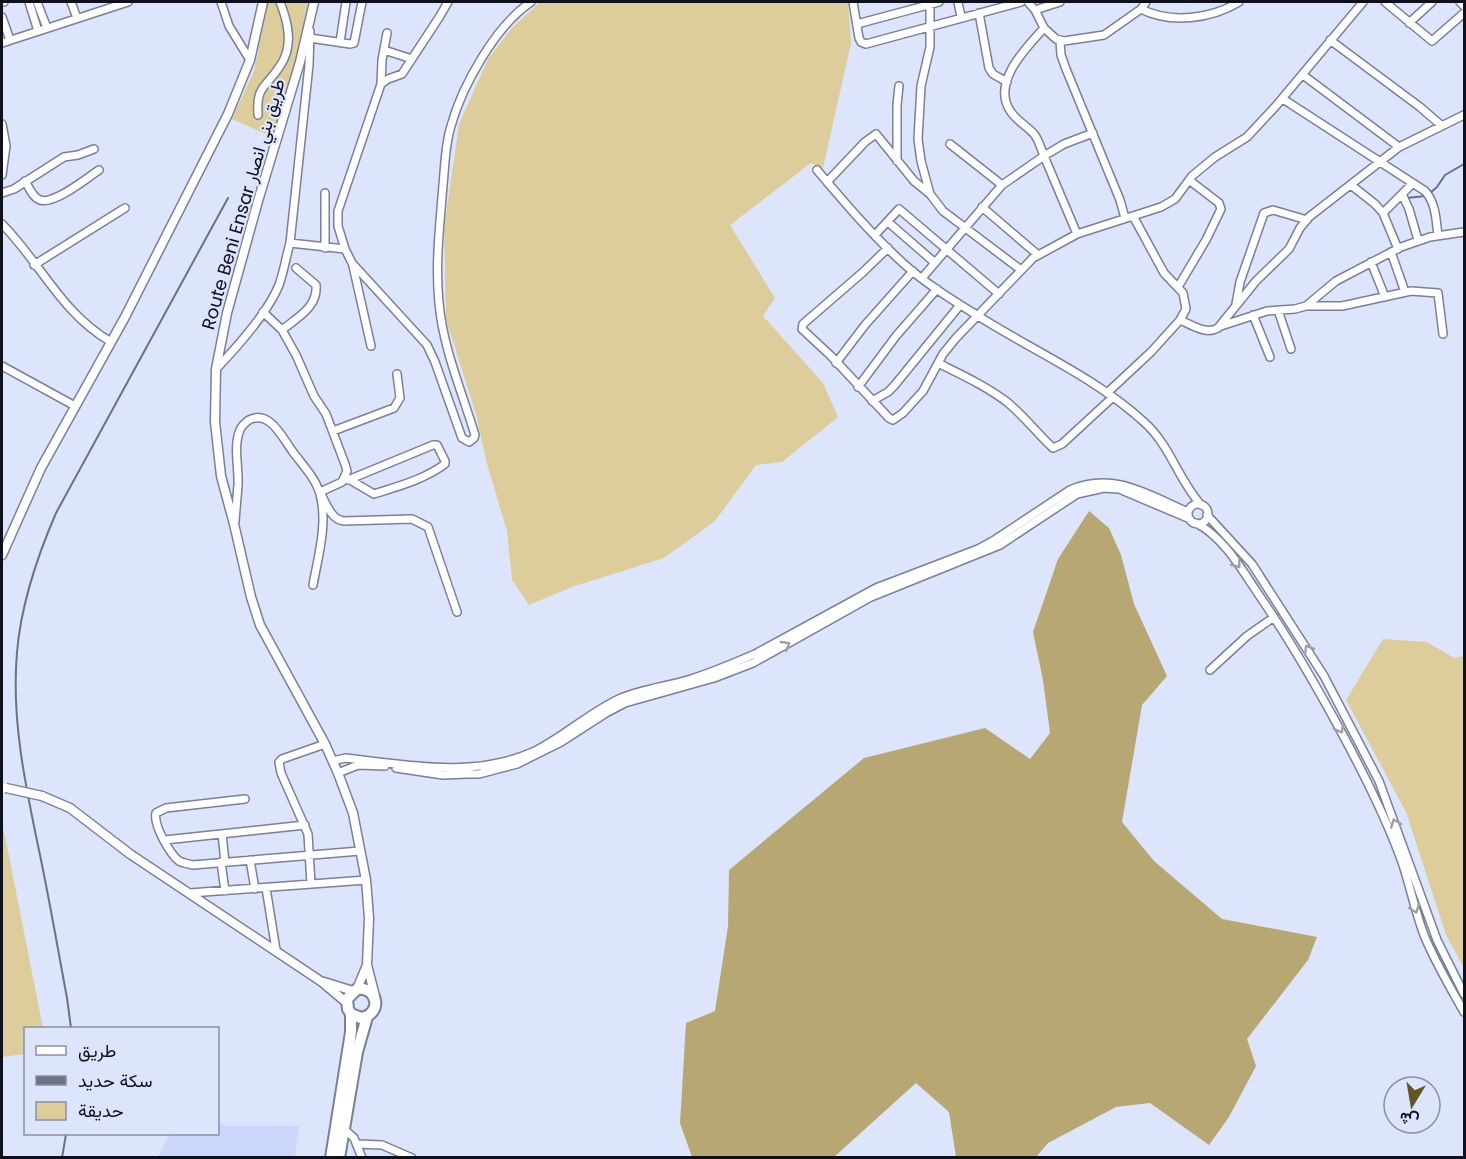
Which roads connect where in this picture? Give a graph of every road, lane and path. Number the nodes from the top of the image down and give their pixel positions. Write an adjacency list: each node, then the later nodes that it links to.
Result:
1 (29, 2): 42 (street)
2 (38, 2): 40 (street)
3 (71, 2): 36 (street)
4 (128, 2): 27 (street)
5 (221, 2): 51 (street)
6 (263, 2): 51 (main road)
7 (280, 2): 57 (street)
8 (314, 2): 33 (main road, Route Beni Ensar طريق بني انصار)
9 (346, 2): 48 (street)
10 (362, 2): 48 (street)
11 (448, 2): 50 (street)
12 (531, 2): 103 (street)
13 (853, 2): 38 (street)
14 (939, 2): 25 (street)
15 (958, 2): 35 (street)
16 (1021, 2): 31 (street)
17 (1028, 2): 30 (street)
18 (1060, 2): 30 (street)
19 (1146, 2): 29 (street)
20 (1239, 2): 29 (street)
21 (1363, 2): 46 (street)
22 (1385, 2): 26 (street)
23 (1432, 2): 37 (street)
24 (1460, 2): 28 (street)
25 (930, 3): 38 (street); 39 (street)
26 (1394, 4): 37 (street)
27 (103, 5): 36 (street)
28 (1464, 6)
29 (1141, 9): 45 (street)
30 (1035, 10): 41 (street)
31 (979, 13): 35 (street); 53 (street)
32 (1464, 13): 37 (street)
33 (311, 16): 44 (street); 132 (main road, Route Beni Ensar طريق بني انصار)
34 (2, 17): 47 (street)
35 (961, 17): 39 (street)
36 (77, 18): 40 (street)
37 (1409, 23)
38 (857, 24): 39 (street)
39 (929, 26): 79 (street)
40 (47, 28): 42 (street)
41 (1044, 28): 45 (street); 53 (street)
42 (38, 31): 47 (street)
43 (387, 33): 49 (street)
44 (310, 38): 48 (street); 94 (street)
45 (1060, 40): 61 (street)
46 (1330, 40): 52 (street); 60 (street)
47 (4, 42)
48 (340, 42)
49 (384, 50): 50 (street); 54 (street)
50 (412, 59): 54 (street)
51 (250, 60): 125 (main road)
52 (1303, 75): 56 (street); 63 (street)
53 (1006, 82): 65 (street)
54 (381, 84): 97 (street)
55 (899, 86): 66 (street)
56 (1283, 99): 67 (street); 71 (street)
57 (258, 115)
58 (1464, 115): 60 (street)
59 (2, 124): 70 (street)
60 (1442, 126): 63 (street)
61 (1093, 133): 65 (street); 84 (street)
62 (950, 144): 75 (street)
63 (1399, 147): 67 (street)
64 (94, 148): 72 (street)
65 (1044, 156): 75 (street); 90 (street)
66 (897, 161): 73 (street); 79 (street)
67 (1379, 162): 74 (street); 76 (street)
68 (99, 170): 72 (street)
69 (817, 170): 73 (street)
70 (2, 175)
71 (1189, 180): 84 (street); 109 (street)
72 (25, 181): 77 (street)
73 (827, 182): 91 (street)
74 (1412, 184): 80 (street); 92 (street)
75 (1002, 185): 81 (street)
76 (1351, 185): 83 (street); 85 (street)
77 (2, 193)
78 (325, 194): 95 (street)
79 (930, 194): 88 (street)
80 (1402, 194): 83 (street); 93 (street)
81 (982, 207): 88 (street); 100 (street)
82 (125, 208): 104 (street)
83 (1383, 213): 99 (street)
84 (1129, 217): 90 (street); 109 (street)
85 (1307, 220): 116 (street); 116 (street)
86 (888, 222): 91 (street); 98 (street); 101 (street)
87 (3, 224): 104 (street)
88 (965, 227): 98 (street); 106 (street)
89 (1464, 232): 92 (street)
90 (1077, 234): 100 (street)
91 (875, 235): 96 (street)
92 (1438, 236): 93 (street)
93 (1418, 240): 99 (street)
94 (290, 243): 95 (street); 118 (street)
95 (325, 248): 97 (street)
96 (888, 248): 107 (street); 129 (street)
97 (345, 249): 103 (street)
98 (946, 249): 101 (street); 112 (street)
99 (1395, 251): 102 (street); 111 (street)
100 (1037, 254): 106 (street)
101 (934, 262): 108 (street)
102 (1371, 262): 113 (street); 115 (street)
103 (352, 263): 126 (street)
104 (34, 265): 125 (street)
105 (296, 268): 123 (street)
106 (1021, 270): 112 (street)
107 (913, 271): 108 (street); 129 (street)
108 (922, 278): 110 (street)
109 (1178, 287): 121 (street)
110 (937, 289): 114 (street); 134 (street)
111 (1405, 292): 113 (street); 124 (street)
112 (999, 294): 120 (street)
113 (1385, 297): 115 (street)
114 (960, 305): 120 (street); 136 (street)
115 (1306, 306): 117 (street)
116 (1235, 307): 122 (street)
117 (1278, 310): 119 (street); 127 (street)
118 (263, 312): 123 (street); 132 (street)
119 (1253, 315): 122 (street); 128 (street)
120 (977, 316): 130 (street); 135 (street)
121 (1180, 320): 122 (street); 135 (street)
122 (1221, 326)
123 (282, 330): 138 (street)
124 (1443, 334)
125 (111, 342): 137 (main road)
126 (371, 346)
127 (1291, 348)
128 (1270, 357)
129 (836, 363): 134 (street)
130 (938, 363): 135 (street); 136 (street)
131 (2, 366): 137 (street)
132 (216, 369): 145 (main road, Route Beni Ensar طريق بني انصار)
133 (397, 374): 138 (street)
134 (858, 387): 136 (street)
135 (1110, 395): 140 (street)
136 (872, 401)
137 (75, 406): 146 (main road)
138 (333, 431): 139 (street)
139 (347, 478): 139 (street); 141 (street)
140 (1188, 487): 142 (street); 144 (street)
141 (320, 492): 145 (street); 147 (street); 148 (street)
142 (1201, 505): 143 (street); 144 (street)
143 (1208, 515): 144 (street); 151 (street, one-way to 143)
144 (1191, 516): 149 (street, one-way to 149); 155 (street)
145 (234, 524): 153 (main road, Route Beni Ensar طريق بني انصار)
146 (3, 549)
147 (313, 585)
148 (457, 612)
149 (1274, 617): 150 (street); 152 (street)
150 (1210, 670)
151 (1340, 708): 152 (street); 176 (street, one-way to 151)
152 (1330, 712): 178 (street, one-way to 178)
153 (325, 744): 154 (main road, Route Beni Ensar طريق بني انصار); 159 (street)
154 (333, 761): 155 (street); 156 (main road, Route Beni Ensar طريق بني انصار)
155 (358, 762): 156 (street)
156 (338, 772): 162 (main road, Route Beni Ensar طريق بني انصار)
157 (4, 787): 171 (main road, bridge)
158 (245, 799): 161 (street)
159 (305, 825): 160 (street); 163 (street)
160 (222, 834): 161 (street); 165 (street)
161 (165, 840): 165 (street)
162 (360, 851): 163 (street); 166 (main road, Route Beni Ensar طريق بني انصار)
163 (309, 854): 164 (street); 167 (street)
164 (250, 860): 165 (street); 169 (street)
165 (223, 862): 170 (street)
166 (366, 880): 167 (street); 173 (main road, Route Beni Ensar طريق بني انصار)
167 (311, 884): 168 (street)
168 (266, 888): 169 (street); 172 (street)
169 (255, 889): 170 (street)
170 (225, 891): 171 (street)
171 (190, 893): 172 (main road)
172 (276, 950): 174 (main road)
173 (367, 964): 175 (main road, Route Beni Ensar طريق بني انصار); 177 (main road, Route Beni Ensar طريق بني انصار)
174 (322, 982): 175 (main road); 179 (main road)
175 (355, 990): 177 (highway); 179 (highway)
176 (1464, 994)
177 (375, 997): 181 (highway)
178 (1462, 1000): 180 (street)
179 (349, 1008): 181 (highway); 184 (highway)
180 (1464, 1012)
181 (367, 1017): 182 (highway)
182 (344, 1129): 183 (street); 185 (highway)
183 (358, 1144): 186 (street); 187 (street)
184 (331, 1158)
185 (339, 1158)
186 (363, 1158)
187 (412, 1158)

